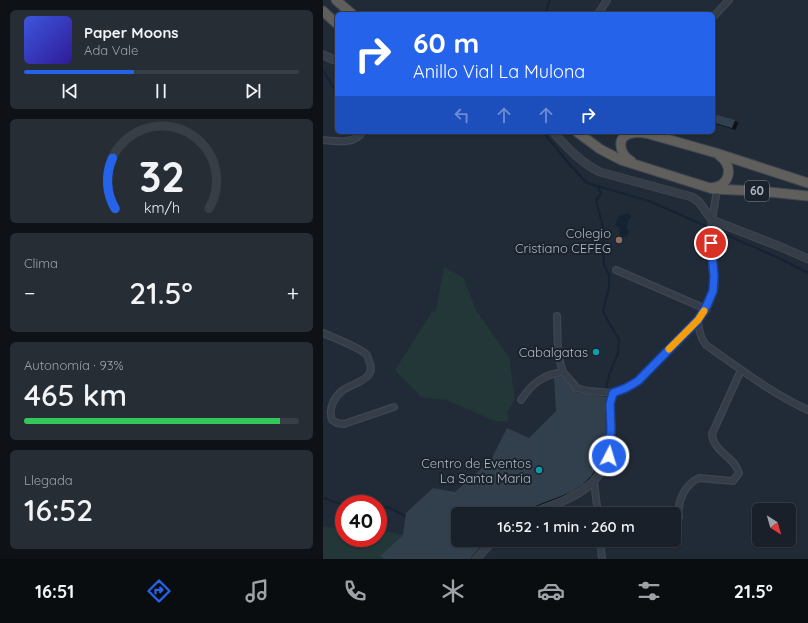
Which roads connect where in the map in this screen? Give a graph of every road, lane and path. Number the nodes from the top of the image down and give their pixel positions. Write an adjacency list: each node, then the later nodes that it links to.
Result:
1 (336, 0): 5 (highway)
2 (607, 0): 6 (street)
3 (729, 0): 7 (street)
4 (323, 11): 8 (highway)
5 (350, 12)
6 (598, 12)
7 (715, 15)
8 (335, 22)
9 (323, 55): 10 (street)
10 (335, 60)
11 (360, 134): 16 (street)
12 (555, 134): 23 (street)
13 (580, 134): 18 (highway, 60)
14 (628, 134): 18 (highway)
15 (652, 134): 17 (highway, 60)
16 (323, 140)
17 (716, 153): 19 (highway, 60); 20 (highway)
18 (642, 167): 20 (highway, 60)
19 (808, 183)
20 (706, 187): 21 (highway, 60)
21 (717, 190): 22 (highway, 60); 23 (street)
22 (808, 196)
23 (712, 223): 24 (street); 25 (street)
24 (711, 234): 27 (street)
25 (808, 259)
26 (616, 270): 27 (street)
27 (706, 309): 29 (street)
28 (557, 316): 32 (street)
29 (698, 320): 31 (street); 33 (street)
30 (323, 333): 35 (street)
31 (741, 370): 36 (street); 40 (street)
32 (563, 372): 33 (street); 34 (street)
33 (611, 393): 37 (street)
34 (521, 400)
35 (394, 407)
36 (808, 410)
37 (594, 482): 38 (street); 39 (street)
38 (547, 507)
39 (596, 507)
40 (678, 507)
41 (487, 547): 43 (street)
42 (602, 547): 44 (street)
43 (476, 559)
44 (603, 559)

